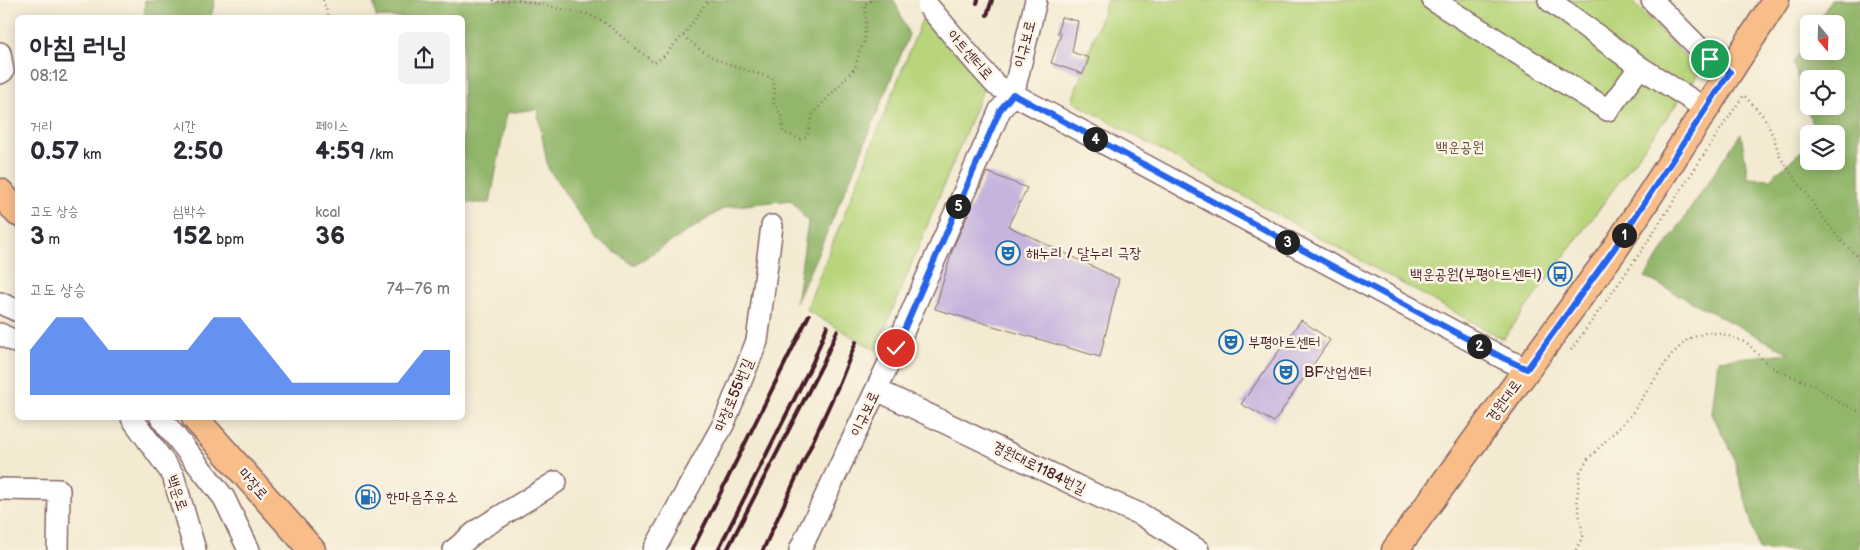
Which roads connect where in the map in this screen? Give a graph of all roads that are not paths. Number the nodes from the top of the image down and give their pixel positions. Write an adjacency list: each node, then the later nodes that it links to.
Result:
1 (1036, 0): 11 (street, 이규보로)
2 (1433, 0): 9 (street)
3 (1549, 0): 9 (street)
4 (1652, 0): 8 (street)
5 (1776, 0): 8 (main road, 경원대로)
6 (928, 3): 11 (street, 아트센터로, bridge)
7 (0, 53): 10 (street)
8 (1720, 65): 12 (main road, 경원대로)
9 (1640, 68): 12 (street)
10 (0, 73)
11 (1013, 94): 20 (street, 아트센터로); 21 (street, 이규보로)
12 (1706, 109): 20 (main road, 경원대로)
13 (0, 192): 14 (main road)
14 (15, 210)
15 (772, 226): 32 (street, 마장로55번길)
16 (0, 304): 17 (street)
17 (15, 311)
18 (0, 334): 19 (street)
19 (15, 342)
20 (1527, 369): 35 (main road, 경원대로)
21 (877, 390): 33 (street, 이규보로); 34 (street, 경원대로1184번길)
22 (133, 420): 28 (street, 백운로)
23 (163, 420): 29 (street)
24 (198, 420): 30 (main road, 마장로)
25 (556, 482): 31 (street)
26 (0, 488): 27 (street)
27 (58, 550)
28 (195, 550)
29 (249, 550)
30 (312, 550)
31 (454, 550)
32 (654, 550)
33 (800, 550)
34 (1198, 550)
35 (1395, 550)

